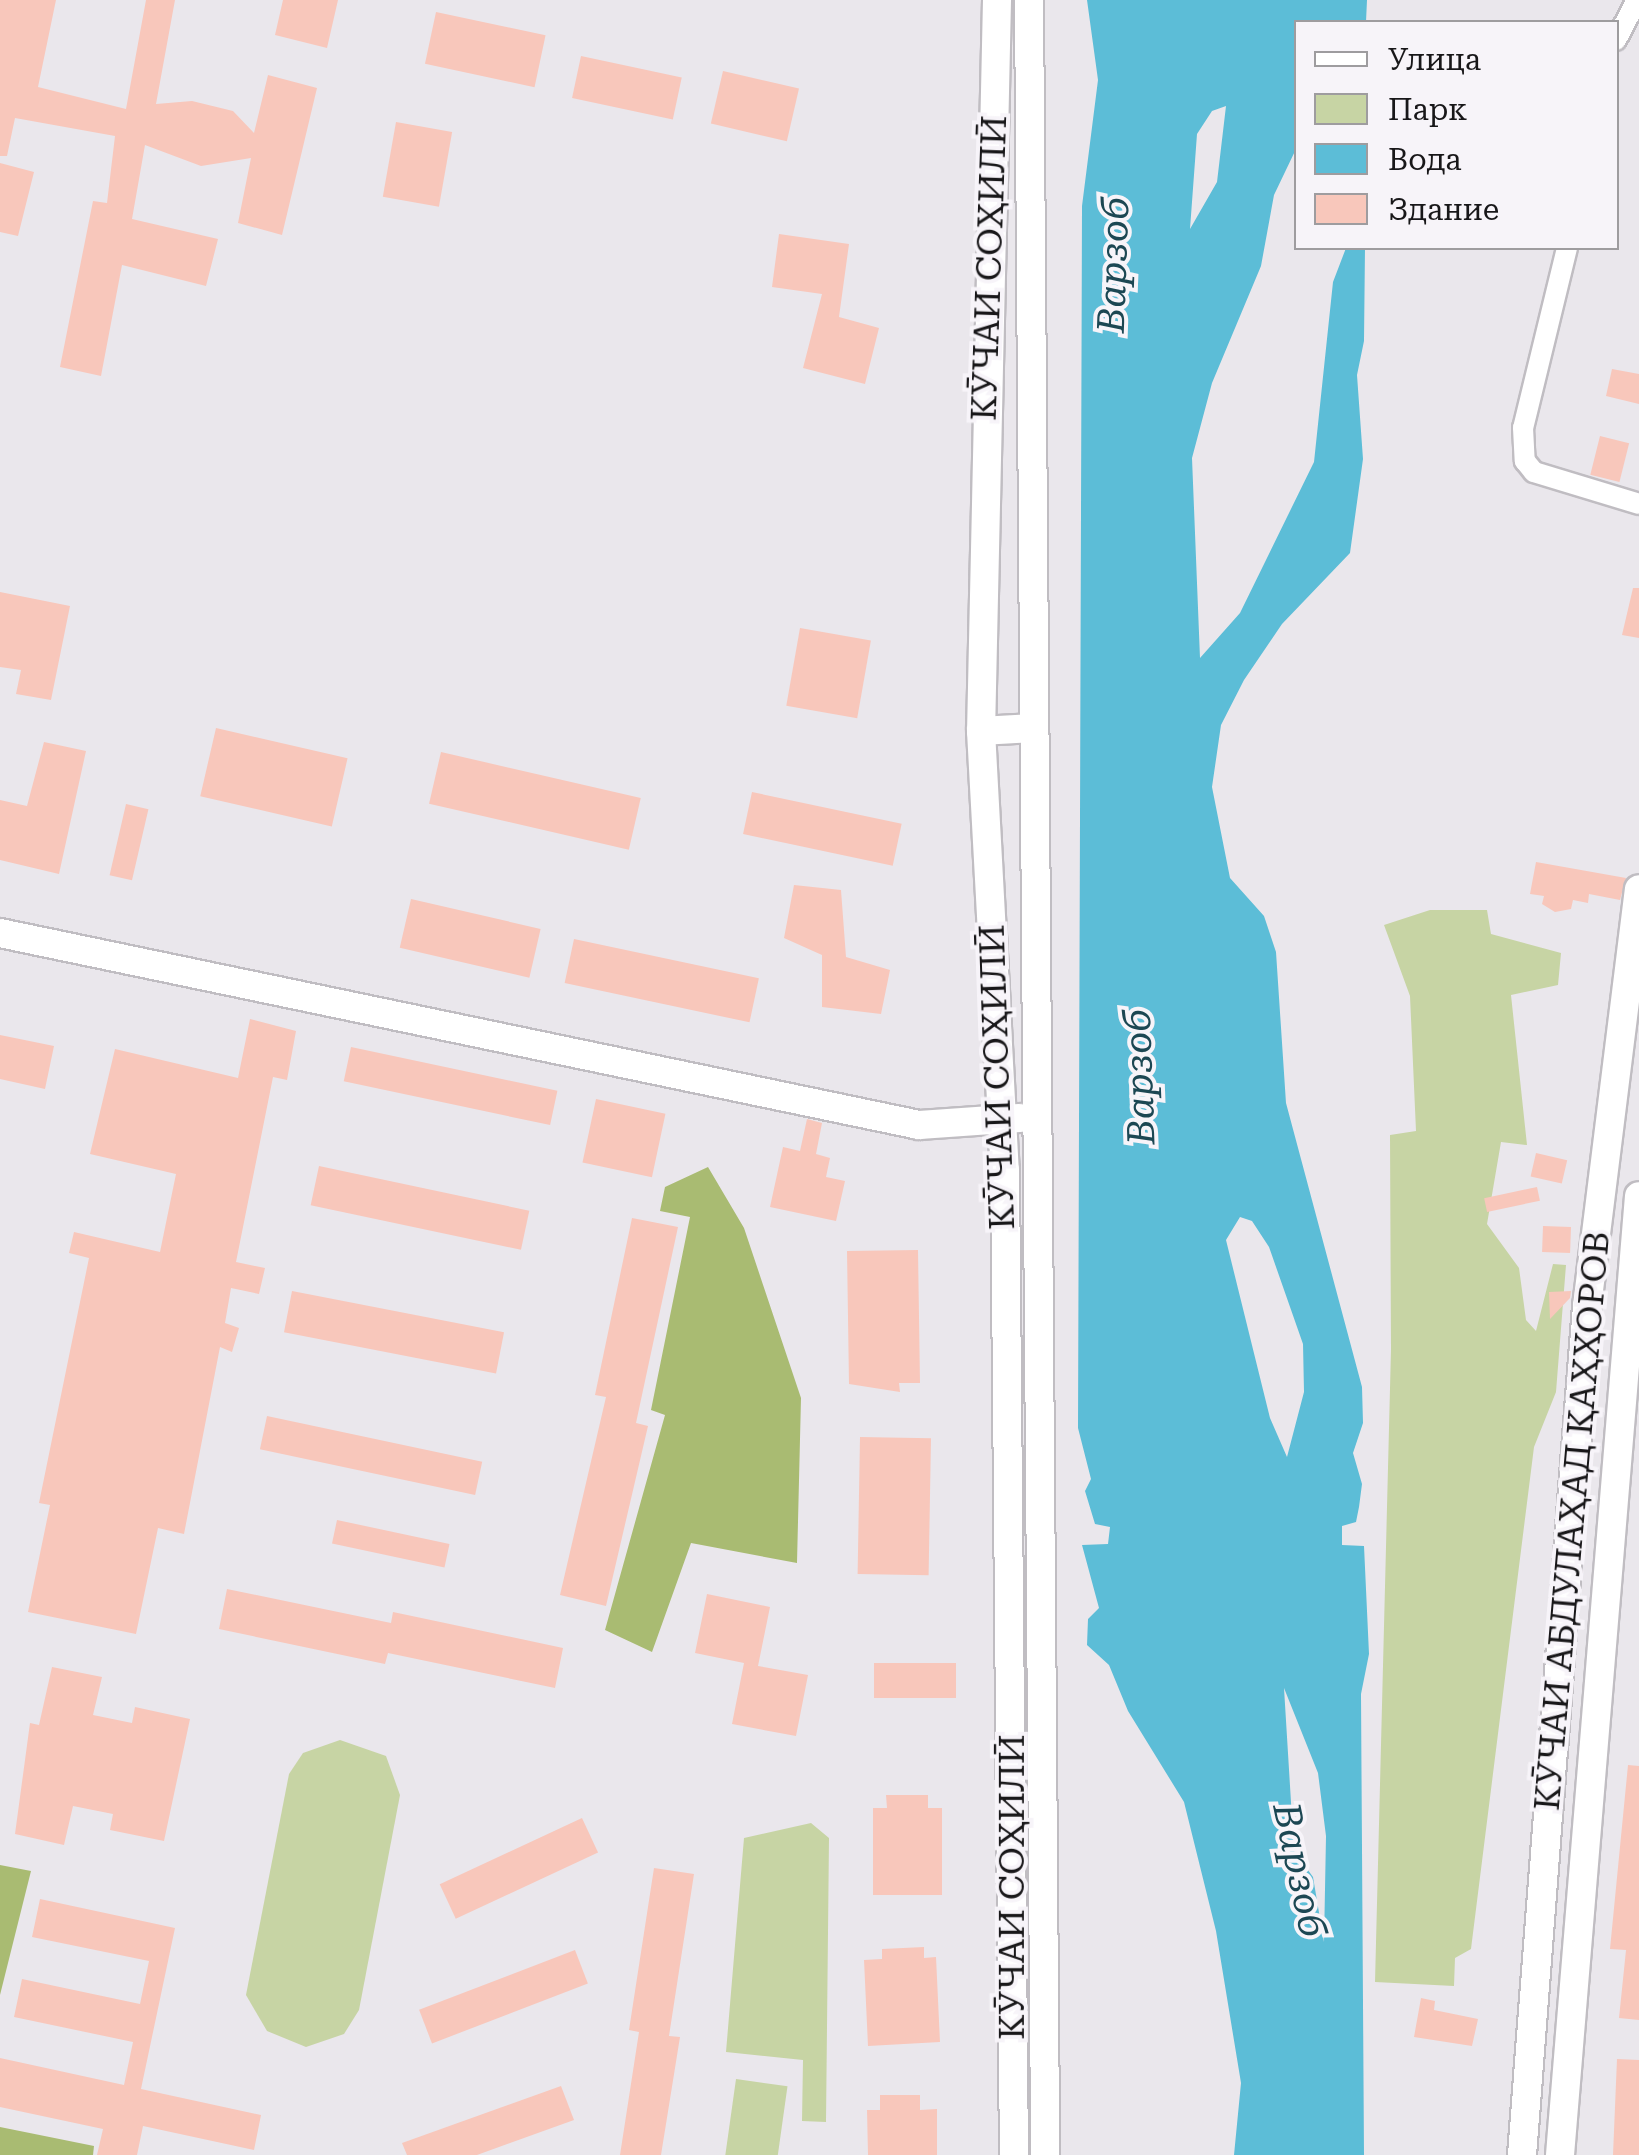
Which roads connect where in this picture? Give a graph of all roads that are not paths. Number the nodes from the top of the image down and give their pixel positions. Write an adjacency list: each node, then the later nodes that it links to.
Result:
1 (996, 0): 8 (main road, КӮЧАИ СОҲИЛӢ)
2 (1029, 0): 7 (main road)
3 (1637, 0): 4 (street)
4 (1619, 34)
5 (1567, 250): 6 (street)
6 (1639, 504)
7 (1033, 728): 8 (main road); 11 (main road)
8 (981, 731): 12 (main road, КӮЧАИ СОҲИЛӢ)
9 (1639, 889): 16 (main road, КӮЧАИ АБДУЛАҲАД ҚАҲҲОРОВ)
10 (0, 933): 12 (main road)
11 (1036, 1116): 12 (main road); 15 (main road)
12 (1001, 1121): 14 (main road, КӮЧАИ СОҲИЛӢ)
13 (1639, 1196): 17 (main road, КӮЧАИ АБДУЛАҲАД ҚАҲҲОРОВ)
14 (1014, 2155)
15 (1046, 2155)
16 (1522, 2155)
17 (1560, 2155)

